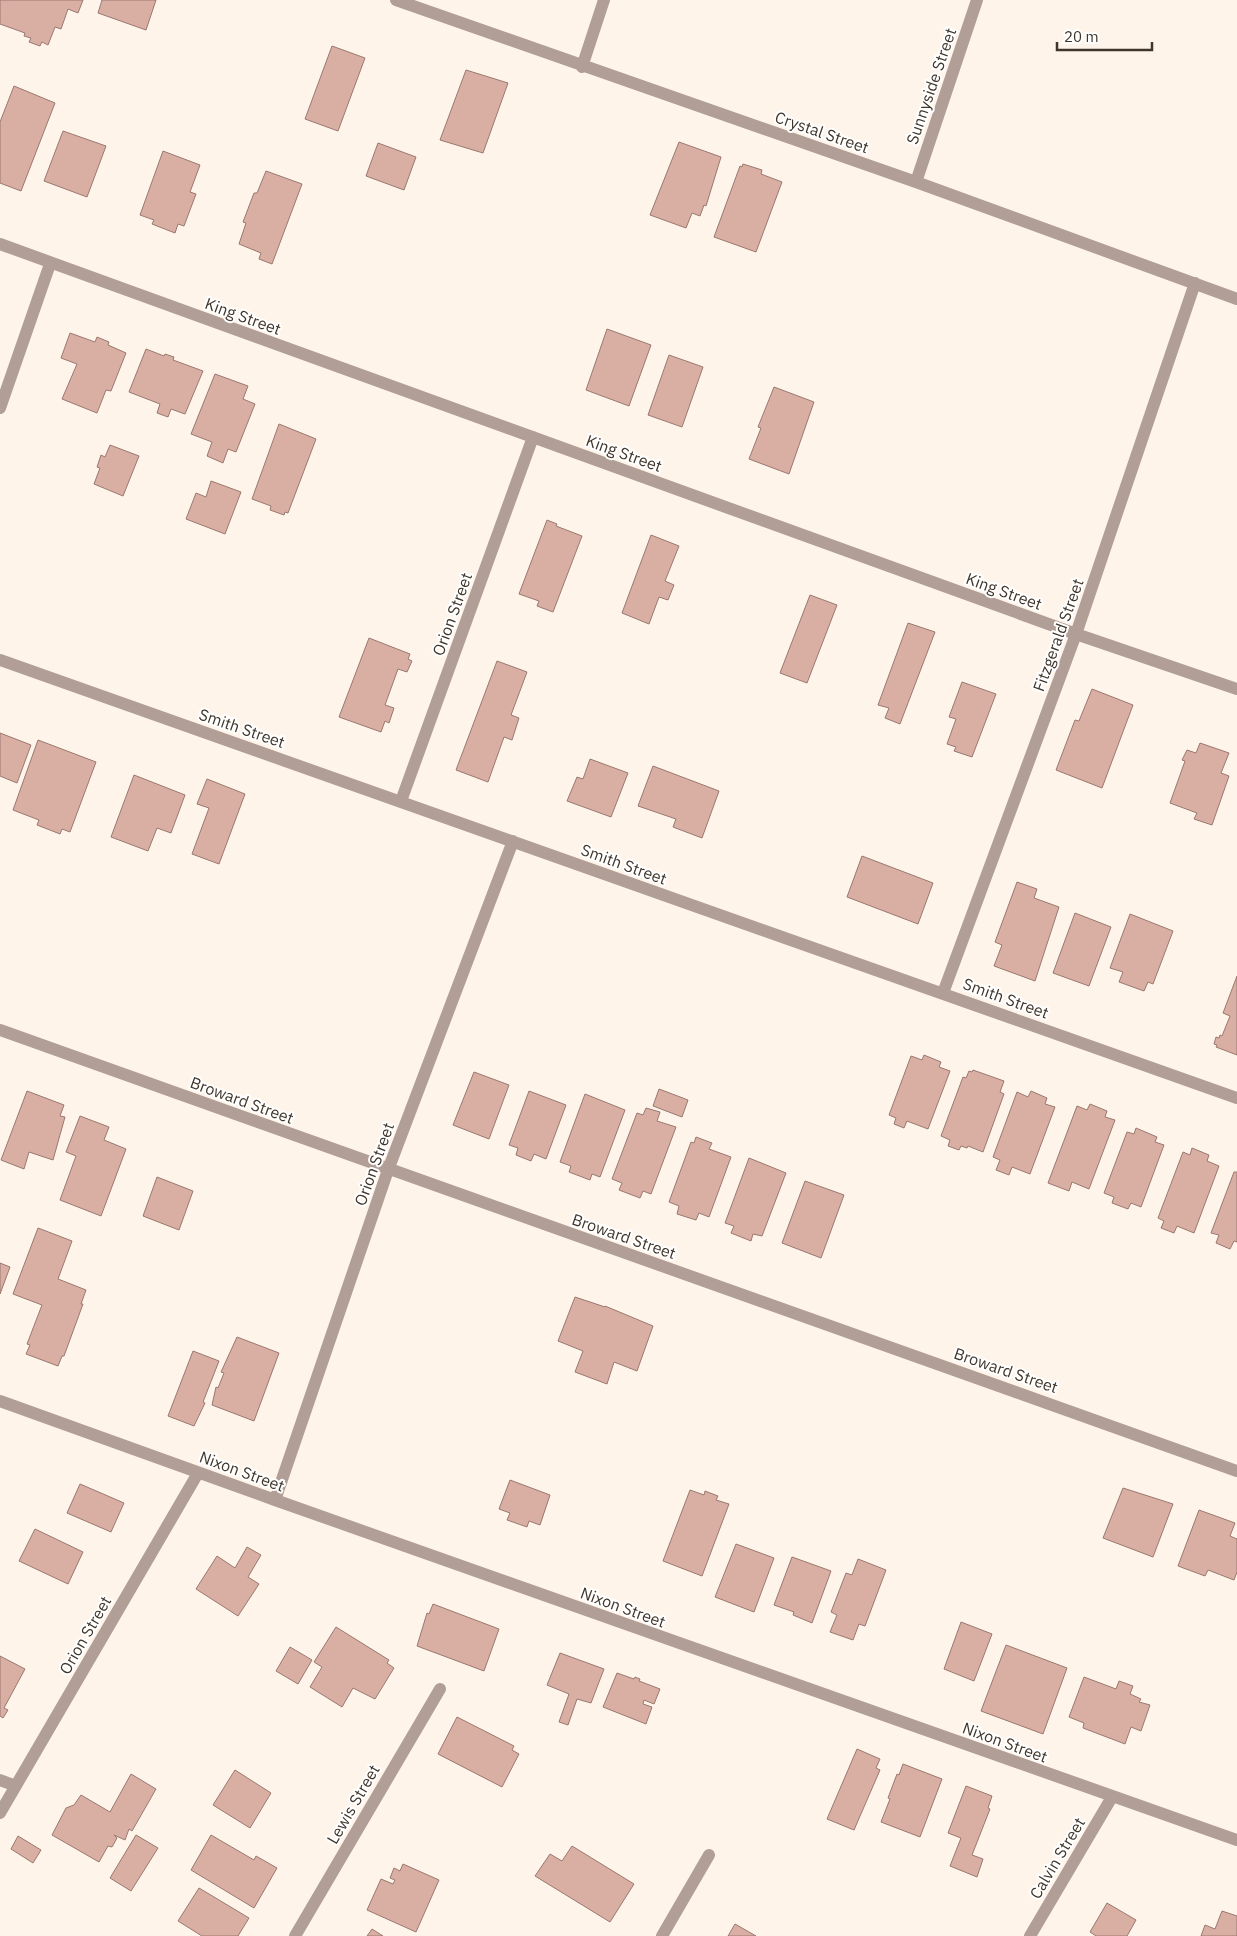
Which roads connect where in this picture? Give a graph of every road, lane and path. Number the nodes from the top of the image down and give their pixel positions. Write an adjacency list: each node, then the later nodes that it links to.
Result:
1 (396, 0): 4 (street, Crystal Street)
2 (604, 0): 4 (street)
3 (977, 0): 5 (street, Sunnyside Street)
4 (582, 67): 5 (street, Crystal Street)
5 (916, 182): 8 (street, Crystal Street)
6 (0, 244): 7 (street, King Street)
7 (50, 264): 10 (street); 11 (street, King Street)
8 (1194, 284): 9 (street, Crystal Street); 12 (street, Fitzgerald Street)
9 (1237, 299)
10 (0, 408)
11 (533, 437): 12 (street, King Street); 15 (street, Orion Street)
12 (1076, 634): 14 (street, King Street); 17 (street, Fitzgerald Street)
13 (0, 660): 15 (street, Smith Street)
14 (1237, 689)
15 (401, 801): 16 (street, Smith Street)
16 (512, 841): 17 (street, Smith Street); 20 (street, Orion Street)
17 (943, 993): 19 (street, Smith Street)
18 (0, 1030): 20 (street, Broward Street)
19 (1237, 1098)
20 (388, 1170): 22 (street, Broward Street); 24 (street, Orion Street)
21 (0, 1401): 23 (street, Nixon Street)
22 (1237, 1471)
23 (198, 1473): 24 (street, Nixon Street); 27 (street, Orion Street)
24 (275, 1500): 28 (street, Nixon Street)
25 (440, 1689): 32 (street, Lewis Street)
26 (0, 1780): 27 (street)
27 (16, 1786): 29 (street, Orion Street)
28 (1112, 1797): 30 (street, Nixon Street); 34 (street, Calvin Street)
29 (0, 1813)
30 (1237, 1840)
31 (709, 1855): 33 (street)
32 (295, 1936)
33 (662, 1936)
34 (1030, 1936)

